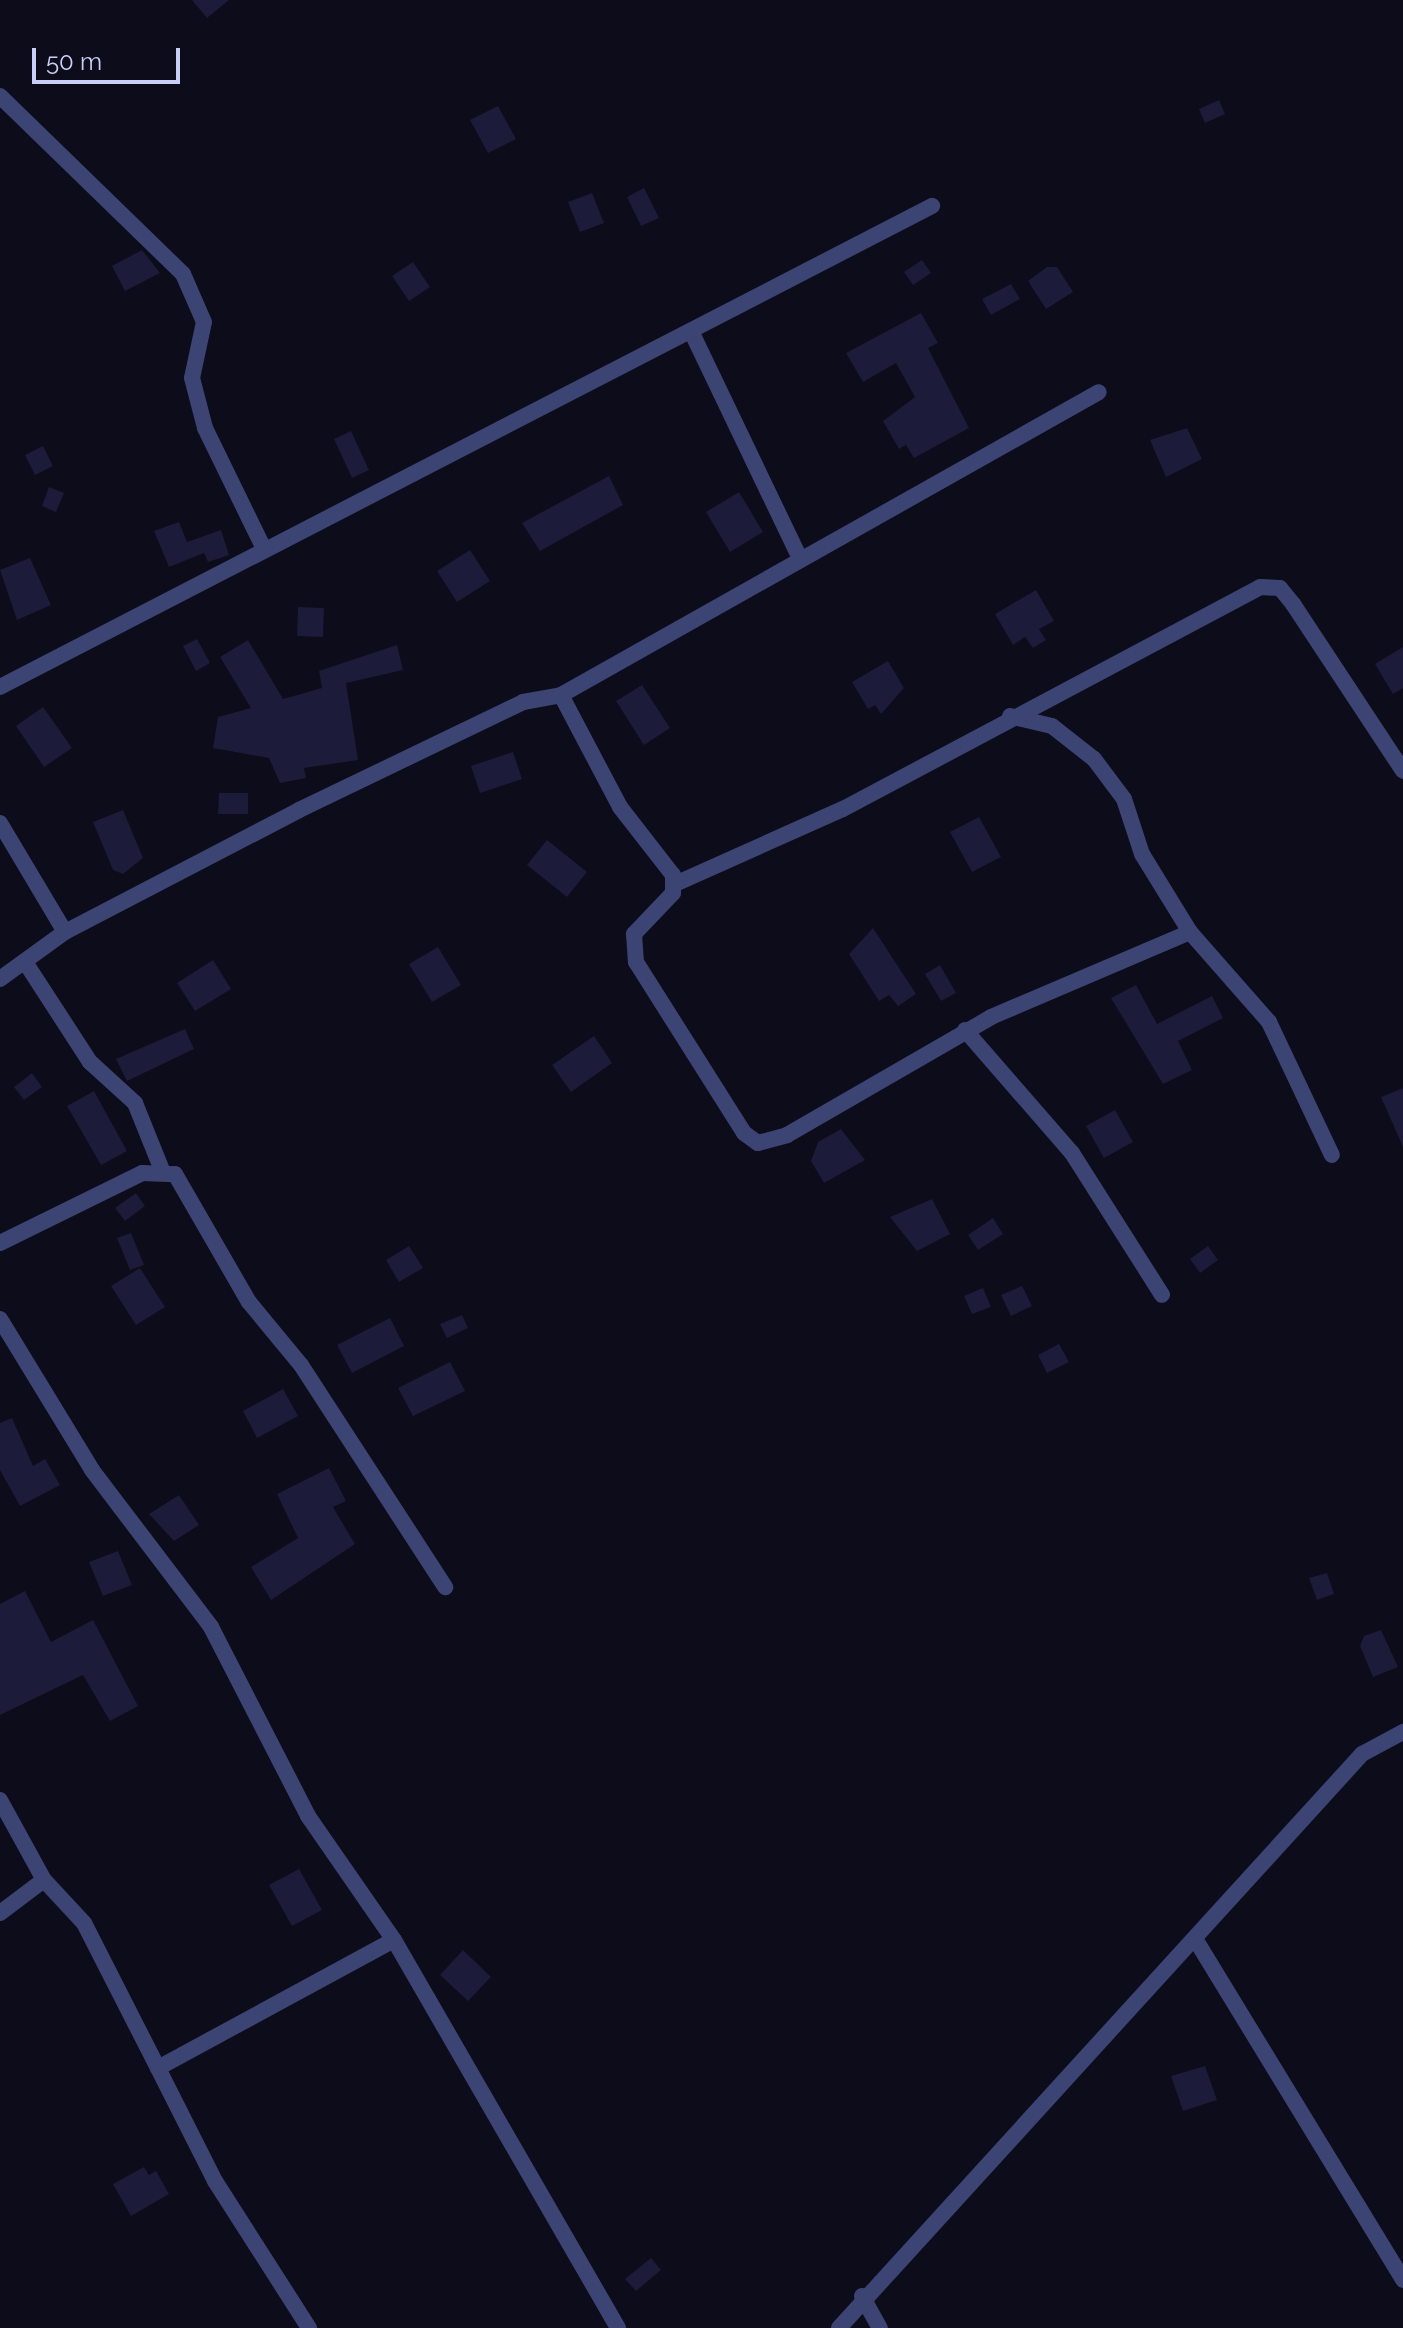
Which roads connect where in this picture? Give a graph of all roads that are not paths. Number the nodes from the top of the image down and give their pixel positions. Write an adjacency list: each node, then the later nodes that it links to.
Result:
1 (0, 96): 5 (street)
2 (932, 206): 3 (street)
3 (691, 331): 5 (street); 6 (street)
4 (1099, 392): 6 (street)
5 (264, 549): 7 (street)
6 (800, 558): 8 (street)
7 (0, 687)
8 (561, 695): 12 (street); 13 (street)
9 (1010, 716): 10 (street); 12 (street); 14 (street)
10 (1403, 771)
11 (0, 823): 13 (street)
12 (675, 884): 17 (street)
13 (65, 932): 15 (street)
14 (1190, 932): 17 (street); 18 (street)
15 (27, 965): 16 (street); 19 (street)
16 (0, 979)
17 (965, 1030): 21 (street)
18 (1332, 1155)
19 (162, 1170): 20 (street); 23 (street)
20 (0, 1243)
21 (1162, 1295)
22 (0, 1319): 28 (street)
23 (445, 1587)
24 (1403, 1732): 29 (street)
25 (0, 1800): 26 (street)
26 (44, 1880): 27 (street); 30 (street)
27 (0, 1913)
28 (394, 1940): 30 (street); 34 (street)
29 (1197, 1942): 31 (street); 32 (street)
30 (158, 2068): 33 (street)
31 (1403, 2280)
32 (862, 2296): 35 (street); 36 (street)
33 (309, 2328)
34 (618, 2328)
35 (839, 2328)
36 (880, 2328)

